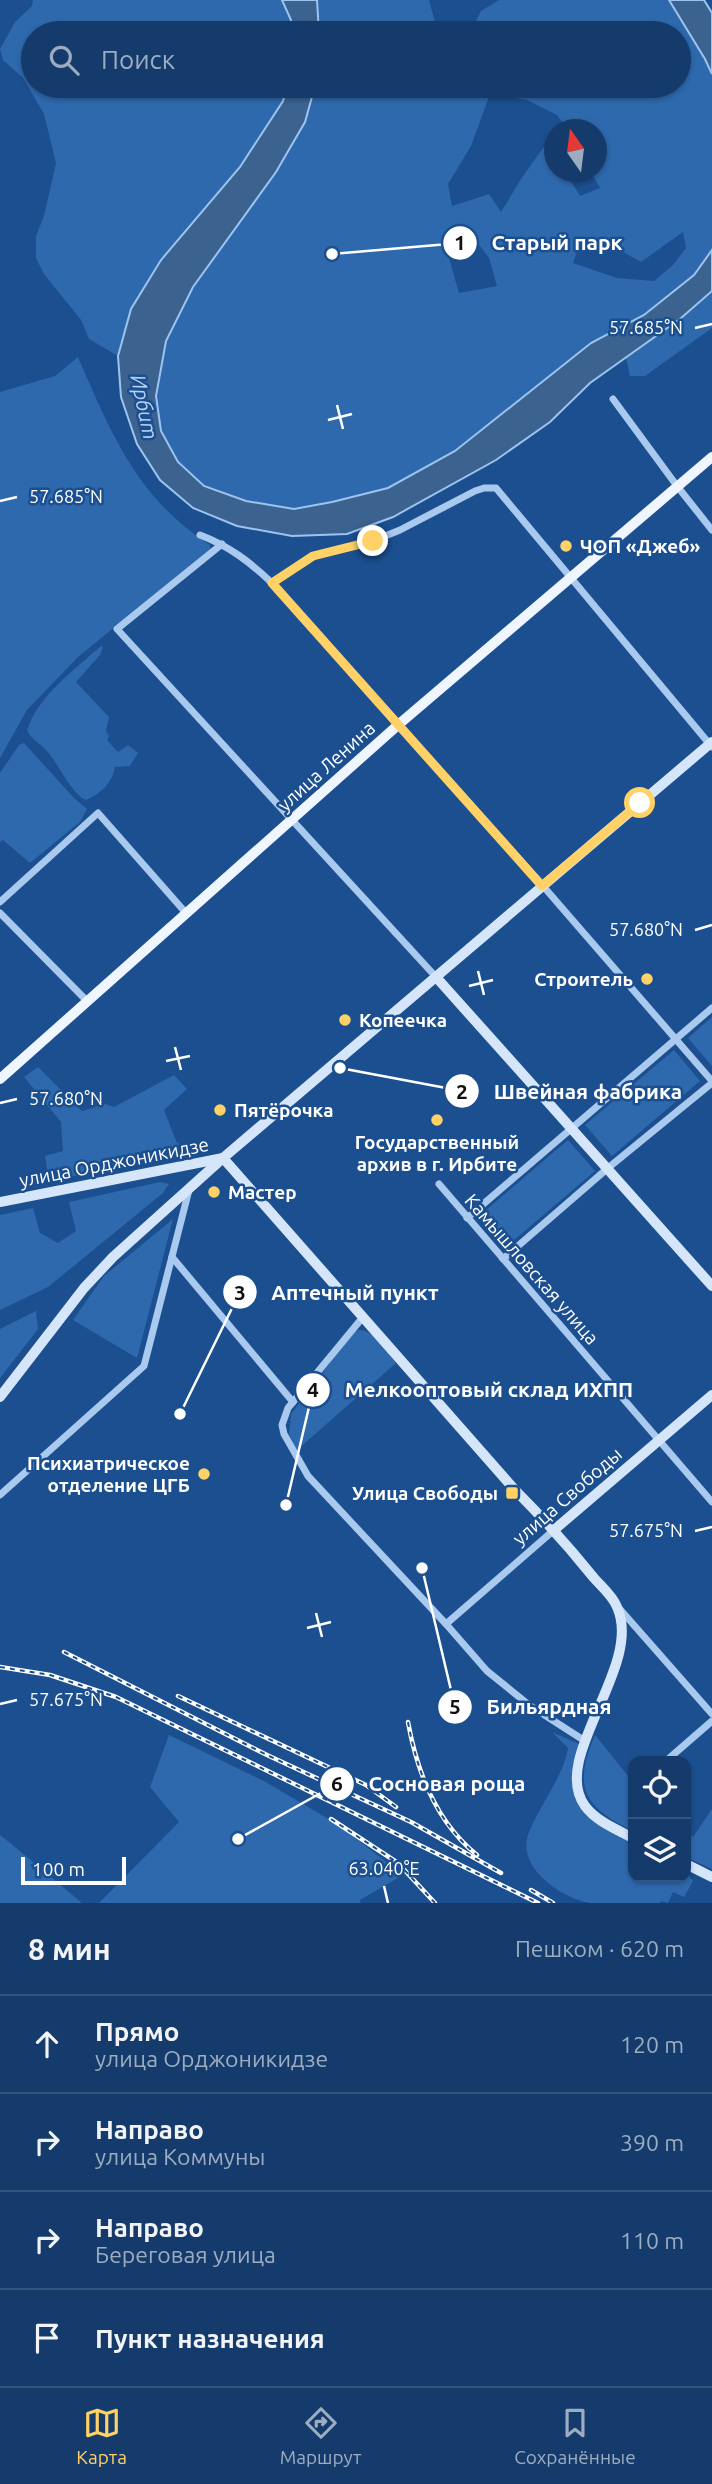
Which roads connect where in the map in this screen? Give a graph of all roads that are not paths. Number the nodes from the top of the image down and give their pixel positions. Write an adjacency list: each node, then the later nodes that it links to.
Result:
1 (614, 399): 3 (street)
2 (712, 457): 3 (main road, улица Ленина)
3 (677, 486): 4 (street); 7 (main road, улица Ленина)
4 (712, 530)
5 (200, 535): 6 (street)
6 (222, 544): 8 (street); 11 (street)
7 (570, 578): 8 (street); 9 (main road, улица Ленина); 10 (street)
8 (272, 583): 9 (street)
9 (398, 725): 11 (main road, улица Ленина); 12 (street)
10 (711, 745): 12 (street, улица Орджоникидзе)
11 (292, 819): 14 (main road, улица Ленина); 16 (street)
12 (542, 886): 16 (street, улица Орджоникидзе); 19 (street)
13 (0, 902): 14 (street)
14 (186, 913): 17 (main road, улица Ленина)
15 (0, 914): 17 (street)
16 (436, 977): 22 (street); 23 (street, улица Орджоникидзе)
17 (87, 1002): 20 (main road, улица Ленина)
18 (712, 1008): 19 (street)
19 (676, 1039): 21 (street); 22 (street)
20 (0, 1079)
21 (712, 1082): 24 (street)
22 (572, 1129): 24 (street); 28 (street)
23 (223, 1158): 26 (street); 27 (street, улица Орджоникидзе); 32 (street)
24 (608, 1168): 30 (street); 31 (street)
25 (439, 1184): 28 (street, Камышловская улица)
26 (189, 1189): 29 (street); 34 (street)
27 (0, 1202)
28 (467, 1219): 30 (street, Камышловская улица)
29 (172, 1257): 35 (street); 37 (street)
30 (503, 1259): 36 (street, Камышловская улица)
31 (712, 1286)
32 (363, 1317): 35 (street); 39 (street)
33 (712, 1395): 36 (street, улица Свободы)
34 (0, 1397)
35 (293, 1402): 41 (street)
36 (658, 1441): 38 (street, Камышловская улица); 39 (street, улица Свободы)
37 (0, 1495)
38 (712, 1502)
39 (554, 1530): 40 (street); 41 (street, улица Свободы)
40 (617, 1606): 42 (street); 44 (street)
41 (446, 1624): 44 (street)
42 (712, 1714)
43 (712, 1721): 45 (street)
44 (585, 1741): 46 (street)
45 (672, 1756)
46 (628, 1835)
47 (691, 1866): 48 (street)
48 (712, 1877)

